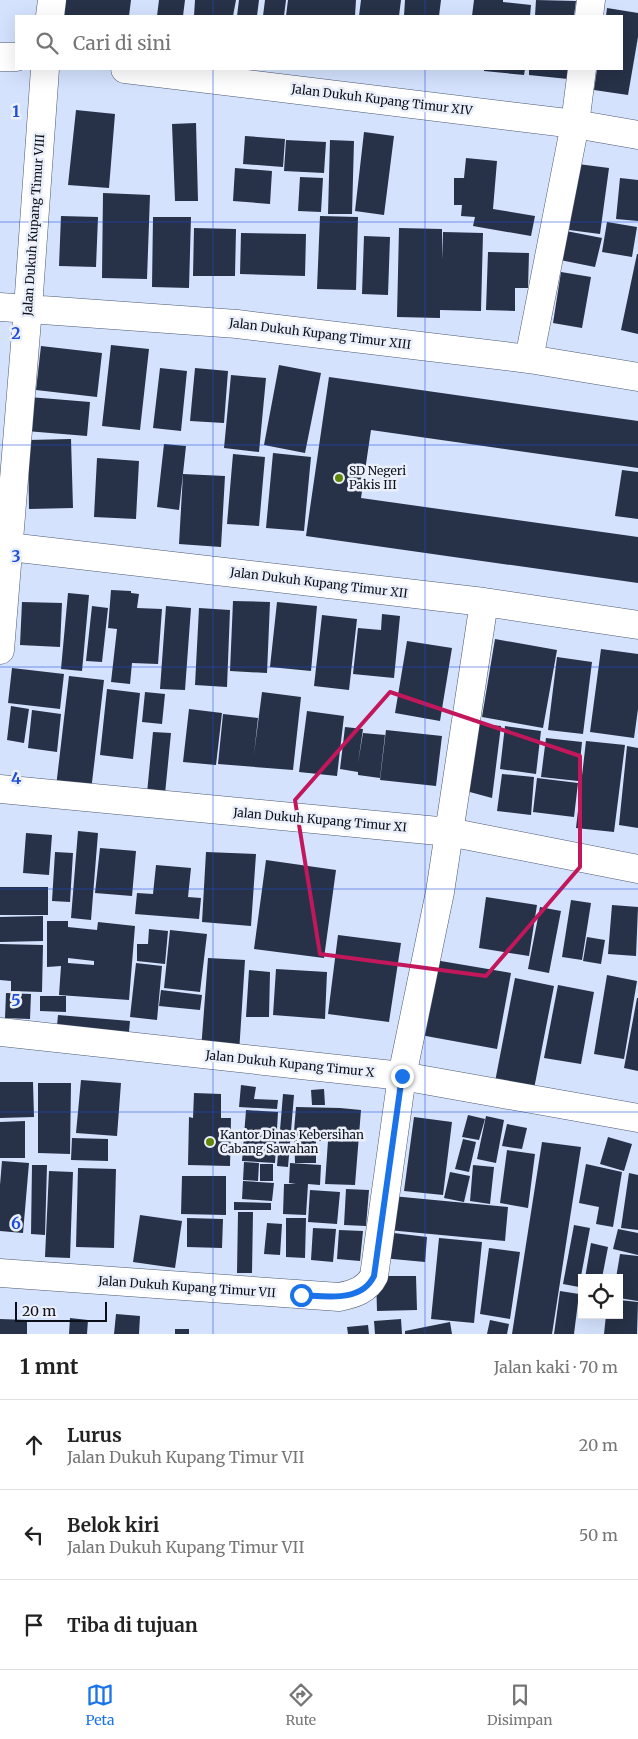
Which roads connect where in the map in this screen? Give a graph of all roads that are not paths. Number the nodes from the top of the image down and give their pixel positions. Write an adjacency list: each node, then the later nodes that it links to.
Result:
1 (52, 0): 3 (street)
2 (591, 0): 4 (street)
3 (50, 15)
4 (589, 15)
5 (0, 57): 6 (street)
6 (15, 57)
7 (45, 70): 13 (street, Jalan Dukuh Kupang Timur VIII)
8 (133, 70): 10 (street, Jalan Dukuh Kupang Timur XIV)
9 (582, 70): 10 (street)
10 (575, 124): 11 (street, Jalan Dukuh Kupang Timur XIV); 14 (street)
11 (638, 135)
12 (0, 307): 13 (street, Jalan Dukuh Kupang Timur XIII)
13 (28, 308): 14 (street, Jalan Dukuh Kupang Timur XIII); 16 (street, Jalan Dukuh Kupang Timur VIII)
14 (529, 359): 15 (street, Jalan Dukuh Kupang Timur XIII)
15 (638, 378)
16 (5, 546): 17 (street, Jalan Dukuh Kupang Timur XII); 19 (street, Jalan Dukuh Kupang Timur VIII)
17 (484, 602): 18 (street, Jalan Dukuh Kupang Timur XII); 21 (street, Jalan Dukuh Kupang Timur VII)
18 (638, 625)
19 (0, 650)
20 (0, 789): 21 (street, Jalan Dukuh Kupang Timur XI)
21 (449, 832): 22 (street, Jalan Dukuh Kupang Timur XI); 24 (street, Jalan Dukuh Kupang Timur VII)
22 (638, 869)
23 (0, 1032): 24 (street, Jalan Dukuh Kupang Timur X)
24 (402, 1076): 25 (street, Jalan Dukuh Kupang Timur X); 26 (street, Jalan Dukuh Kupang Timur VII)
25 (638, 1118)
26 (0, 1273)

